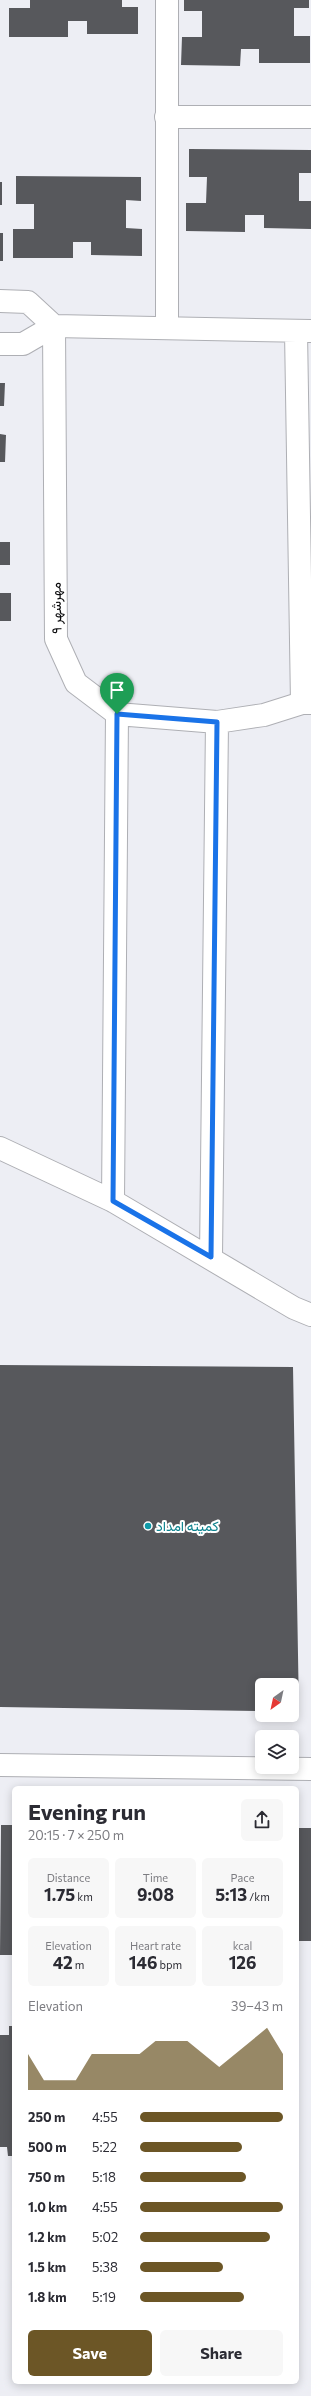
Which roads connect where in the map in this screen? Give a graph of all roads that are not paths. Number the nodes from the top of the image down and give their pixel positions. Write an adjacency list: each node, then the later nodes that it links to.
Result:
1 (167, 0): 3 (street)
2 (311, 116): 3 (street)
3 (166, 117): 6 (street)
4 (0, 301): 5 (street)
5 (54, 326): 6 (street); 8 (street); 10 (street, مهرشهر ۹)
6 (167, 328): 7 (street)
7 (304, 331): 9 (street)
8 (0, 344)
9 (307, 703): 11 (street)
10 (117, 714): 11 (street); 13 (street)
11 (217, 722): 14 (street)
12 (0, 1148): 13 (street)
13 (113, 1201): 14 (street)
14 (211, 1257): 15 (street)
15 (311, 1315)
16 (0, 1765): 17 (street)
17 (311, 1769)

